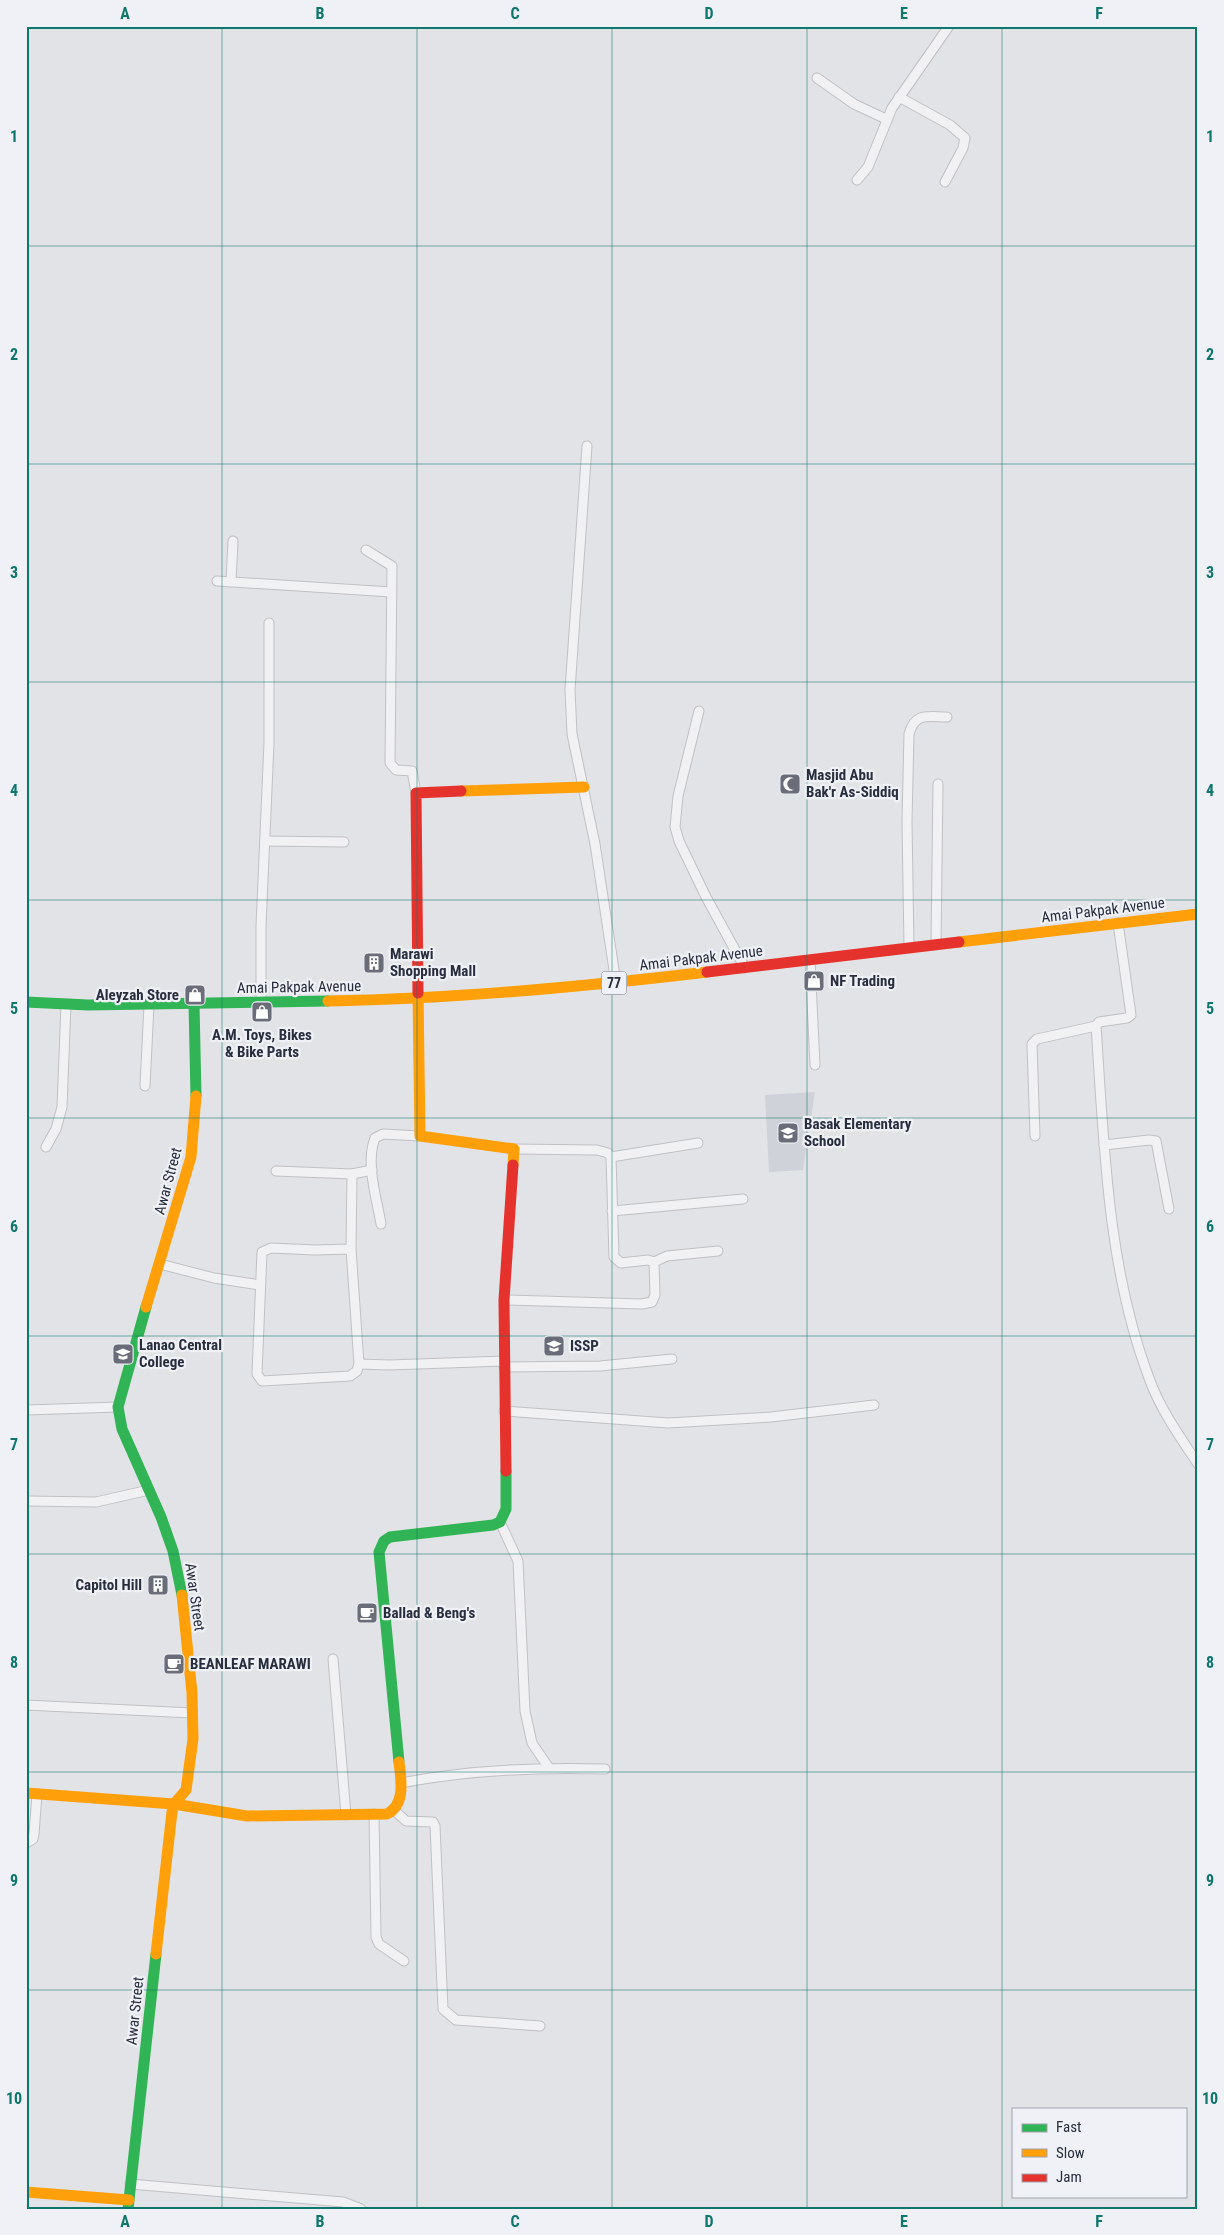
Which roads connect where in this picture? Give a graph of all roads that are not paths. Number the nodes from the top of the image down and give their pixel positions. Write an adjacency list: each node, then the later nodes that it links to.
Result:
1 (949, 26): 3 (street)
2 (817, 78): 4 (street)
3 (899, 97): 4 (street); 6 (street)
4 (886, 118): 5 (street)
5 (857, 180)
6 (945, 182)
7 (587, 446): 17 (street)
8 (233, 541): 11 (street)
9 (366, 550): 12 (street)
10 (217, 581): 11 (street)
11 (231, 582): 12 (street)
12 (391, 592): 18 (street)
13 (269, 623): 19 (street)
14 (699, 712): 26 (street)
15 (947, 717): 24 (street)
16 (938, 784): 23 (street)
17 (584, 787): 18 (main road); 27 (street)
18 (416, 794): 28 (main road)
19 (265, 841): 20 (street); 30 (street)
20 (344, 842)
21 (1197, 916): 22 (main road, Amai Pakpak Avenue / 77)
22 (1118, 923): 23 (main road, Amai Pakpak Avenue / 77); 34 (street)
23 (936, 944): 24 (main road, Amai Pakpak Avenue / 77)
24 (909, 948): 25 (main road, Amai Pakpak Avenue / 77)
25 (810, 960): 26 (main road, Amai Pakpak Avenue / 77); 35 (street)
26 (745, 968): 27 (main road, Amai Pakpak Avenue / 77)
27 (616, 983): 28 (main road, Amai Pakpak Avenue / 77)
28 (420, 1000): 30 (main road, Amai Pakpak Avenue / 77); 37 (main road)
29 (26, 1002): 31 (main road, Amai Pakpak Avenue / 77)
30 (261, 1003): 32 (main road, Amai Pakpak Avenue / 77)
31 (66, 1004): 33 (main road, Amai Pakpak Avenue / 77); 41 (street)
32 (194, 1004): 33 (main road, Amai Pakpak Avenue / 77); 54 (main road, Awar Street)
33 (149, 1005): 36 (street)
34 (1096, 1026): 38 (street); 40 (street)
35 (815, 1065)
36 (145, 1086)
37 (420, 1136): 42 (main road); 44 (street)
38 (1034, 1136)
39 (698, 1142): 43 (street)
40 (1104, 1145): 48 (street); 64 (street)
41 (46, 1148)
42 (514, 1149): 43 (street); 56 (main road)
43 (611, 1157): 49 (street)
44 (372, 1170): 46 (street); 50 (street)
45 (276, 1171): 46 (street)
46 (352, 1174): 51 (street)
47 (743, 1199): 49 (street)
48 (1169, 1209)
49 (612, 1211): 53 (street)
50 (381, 1224)
51 (351, 1249): 55 (street); 58 (street)
52 (718, 1251): 53 (street)
53 (654, 1262): 56 (street)
54 (160, 1264): 55 (street); 61 (main road, Awar Street)
55 (260, 1285): 58 (street)
56 (504, 1300): 59 (main road)
57 (672, 1359): 59 (street)
58 (359, 1364): 59 (street)
59 (504, 1364): 63 (main road)
60 (874, 1404): 63 (street)
61 (118, 1407): 62 (street); 65 (main road, Awar Street)
62 (26, 1410)
63 (504, 1411): 67 (main road)
64 (1198, 1464)
65 (149, 1490): 66 (street); 70 (main road, Awar Street)
66 (26, 1501)
67 (500, 1522): 71 (street); 73 (main road)
68 (332, 1659): 78 (street)
69 (26, 1705): 70 (street)
70 (192, 1714): 75 (main road, Awar Street)
71 (549, 1768): 72 (street); 73 (street)
72 (605, 1769)
73 (401, 1783): 76 (main road)
74 (32, 1794): 75 (main road); 79 (street)
75 (174, 1804): 78 (main road); 82 (main road, Awar Street)
76 (395, 1811): 77 (main road); 81 (street)
77 (374, 1814): 78 (main road); 80 (street)
78 (346, 1815)
79 (26, 1843)
80 (404, 1961)
81 (540, 2026)
82 (130, 2184): 84 (main road, Awar Street); 85 (street)
83 (26, 2192): 84 (main road)
84 (128, 2204)
85 (361, 2209)

